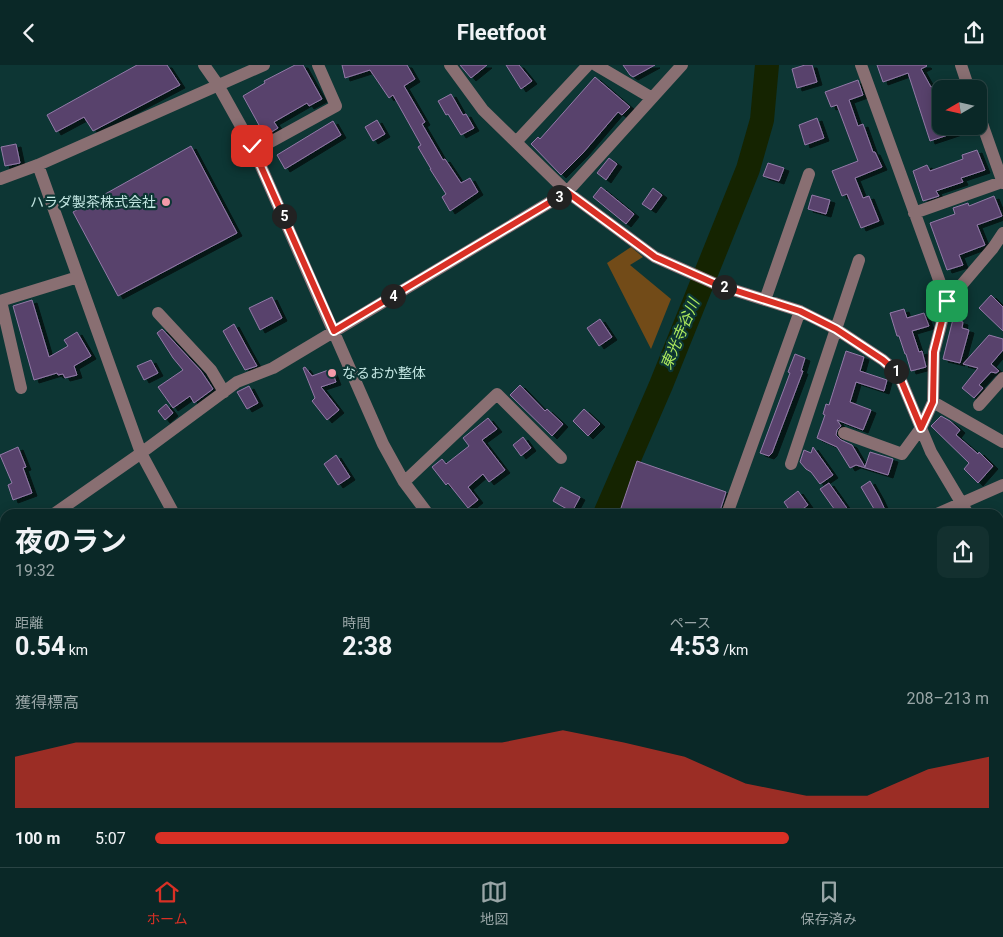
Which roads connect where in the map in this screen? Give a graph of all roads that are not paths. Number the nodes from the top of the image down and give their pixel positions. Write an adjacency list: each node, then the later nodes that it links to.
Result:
1 (204, 65): 11 (street)
2 (264, 65): 11 (street)
3 (318, 65): 15 (street)
4 (450, 65): 14 (street)
5 (588, 65): 14 (street)
6 (596, 65): 12 (street)
7 (682, 65): 12 (street)
8 (861, 65): 21 (street)
9 (961, 65): 10 (street)
10 (966, 80)
11 (218, 85): 15 (street); 16 (street)
12 (652, 98): 20 (street)
13 (986, 135): 19 (street)
14 (516, 142): 20 (street)
15 (254, 151): 31 (street)
16 (38, 165): 18 (street); 24 (street)
17 (809, 174): 25 (street)
18 (0, 179)
19 (1003, 182): 21 (street)
20 (567, 192): 25 (street); 31 (street)
21 (914, 213): 27 (street)
22 (1003, 233): 27 (street)
23 (859, 260): 30 (street)
24 (78, 277): 26 (street); 40 (street)
25 (765, 300): 28 (street)
26 (1, 301): 33 (street)
27 (947, 301): 35 (street)
28 (800, 311): 30 (street); 49 (street)
29 (158, 313): 34 (street)
30 (836, 329): 37 (street); 42 (street)
31 (334, 331): 34 (street); 43 (street)
32 (1003, 378): 36 (street)
33 (21, 388)
34 (224, 392): 40 (street)
35 (933, 402): 37 (street); 39 (street)
36 (979, 405)
37 (921, 428): 38 (street); 45 (street)
38 (844, 433)
39 (1003, 442)
40 (142, 453): 46 (street); 47 (street)
41 (561, 458): 43 (street)
42 (791, 464)
43 (404, 483): 48 (street)
44 (1003, 485): 45 (street)
45 (965, 508)
46 (61, 509)
47 (171, 509)
48 (424, 509)
49 (729, 509)

